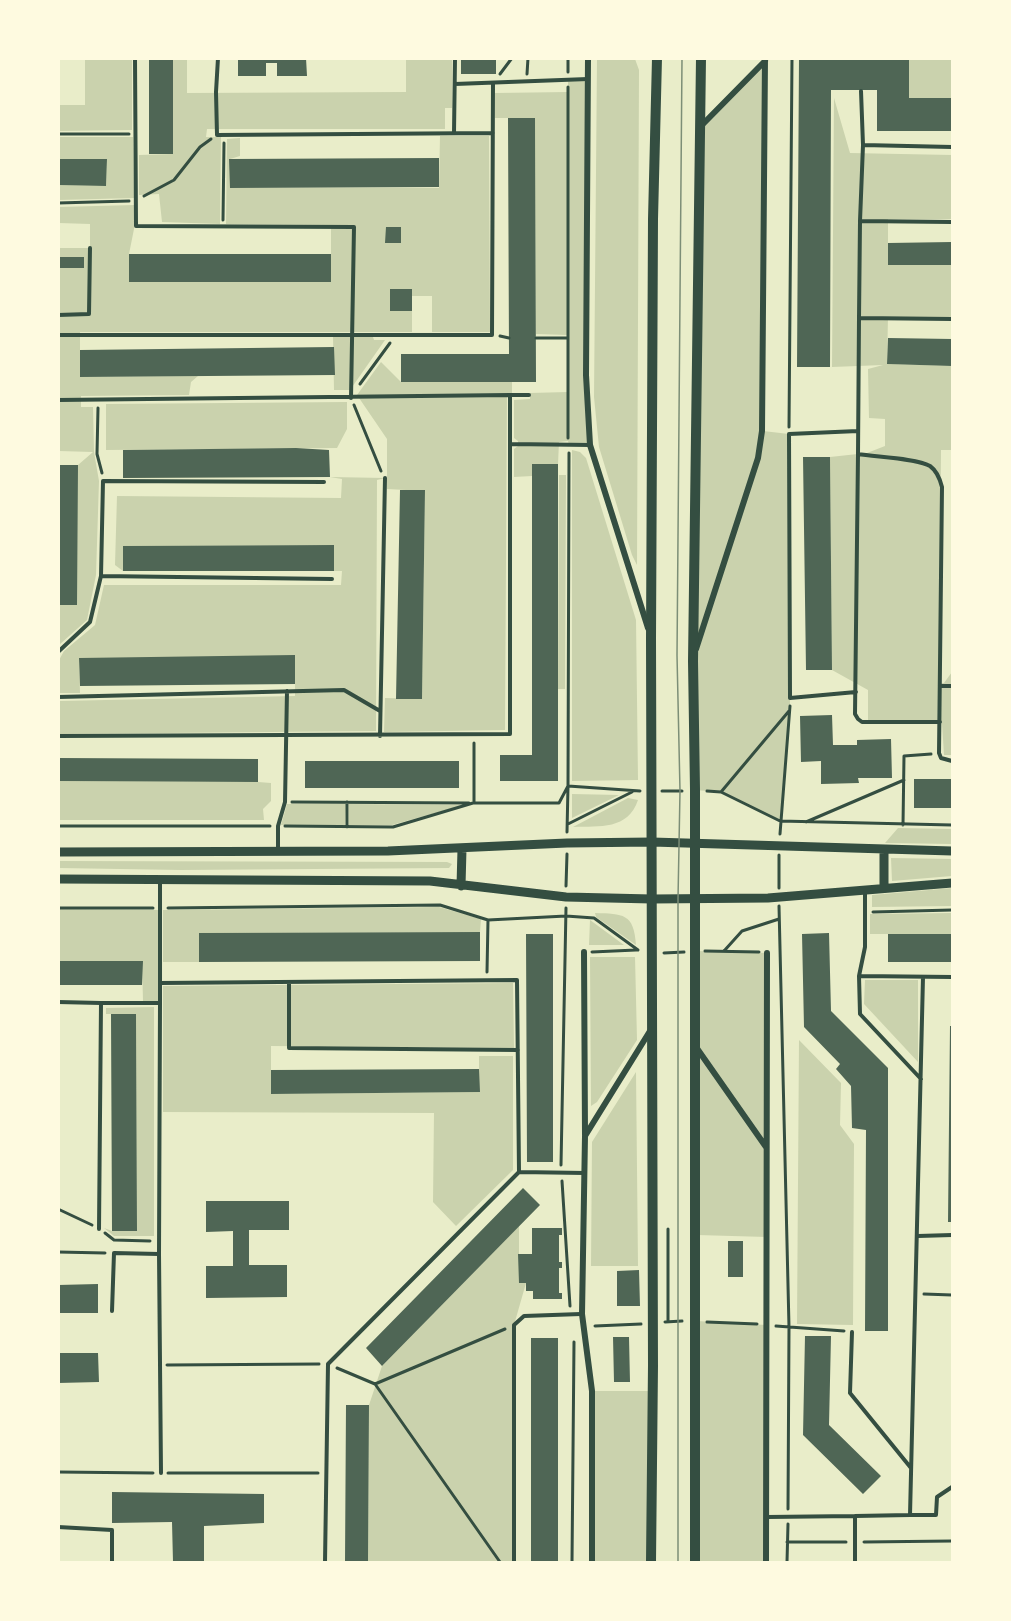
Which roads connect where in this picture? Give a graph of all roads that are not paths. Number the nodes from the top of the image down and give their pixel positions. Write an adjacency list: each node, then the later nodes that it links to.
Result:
1 (135, 58): 24 (lane)
2 (218, 58): 13 (lane)
3 (455, 58): 10 (lane)
4 (588, 58): 8 (street)
5 (657, 58): 37 (main road)
6 (700, 58): 12 (main road)
7 (765, 60): 12 (street); 39 (street)
8 (588, 79): 9 (lane); 31 (street)
9 (493, 83): 10 (lane); 14 (lane)
10 (455, 84): 13 (lane)
11 (861, 91): 15 (lane)
12 (699, 129): 39 (main road)
13 (454, 133): 14 (lane)
14 (493, 133): 24 (lane)
15 (863, 145): 16 (lane); 17 (lane)
16 (952, 147)
17 (860, 221): 18 (lane); 21 (lane)
18 (952, 222)
19 (90, 248): 20 (lane)
20 (58, 315)
21 (859, 318): 22 (lane); 29 (lane)
22 (952, 319)
23 (58, 335): 24 (lane)
24 (353, 335): 27 (lane)
25 (528, 394): 26 (lane)
26 (510, 395): 27 (lane); 30 (lane)
27 (351, 398): 28 (lane)
28 (58, 400)
29 (858, 431): 32 (lane); 43 (lane)
30 (510, 444): 31 (lane); 49 (lane)
31 (590, 445): 37 (street)
32 (858, 454): 40 (lane); 43 (lane)
33 (384, 478): 45 (lane)
34 (324, 482): 35 (lane)
35 (101, 576): 36 (lane); 38 (lane)
36 (332, 579)
37 (651, 638): 51 (main road)
38 (58, 651)
39 (693, 661): 52 (main road)
40 (941, 686): 41 (lane); 46 (lane)
41 (952, 686)
42 (286, 691): 44 (lane); 45 (lane); 48 (lane)
43 (856, 692): 46 (lane)
44 (58, 697)
45 (380, 711): 49 (lane)
46 (940, 722): 50 (lane)
47 (58, 736): 48 (lane)
48 (285, 736): 49 (lane); 57 (lane)
49 (380, 736)
50 (952, 761)
51 (652, 842): 52 (street); 53 (street); 64 (main road)
52 (695, 842): 54 (street); 65 (main road)
53 (462, 849): 57 (street); 61 (street)
54 (884, 850): 55 (street); 62 (street)
55 (952, 851)
56 (58, 852): 57 (street)
57 (278, 853)
58 (58, 879): 59 (street)
59 (160, 880): 61 (street); 72 (lane)
60 (952, 883): 62 (street)
61 (461, 886): 64 (street)
62 (884, 888): 63 (street)
63 (865, 890): 65 (street); 68 (lane)
64 (652, 899): 65 (street); 76 (main road)
65 (696, 899): 77 (main road)
66 (584, 952): 80 (street)
67 (767, 953): 81 (street)
68 (859, 976): 69 (lane); 79 (lane)
69 (923, 976): 70 (lane); 79 (lane)
70 (952, 977)
71 (290, 982): 72 (lane); 78 (lane); 78 (lane)
72 (160, 983): 75 (lane)
73 (58, 1002): 74 (lane)
74 (101, 1003): 75 (lane); 84 (lane)
75 (160, 1003): 87 (lane)
76 (652, 1028): 80 (street); 102 (main road)
77 (696, 1047): 81 (street); 103 (main road)
78 (518, 1050): 82 (lane)
79 (921, 1079): 86 (lane)
80 (585, 1136): 83 (street)
81 (766, 1147): 96 (street)
82 (519, 1172): 83 (lane); 99 (lane)
83 (585, 1173): 89 (street)
84 (99, 1229)
85 (952, 1235): 86 (lane)
86 (918, 1236): 91 (lane)
87 (159, 1254): 88 (lane); 92 (lane)
88 (112, 1311)
89 (582, 1314): 100 (lane); 101 (street)
90 (852, 1332): 91 (lane)
91 (911, 1468): 94 (lane)
92 (161, 1473)
93 (952, 1487): 94 (lane)
94 (910, 1515): 95 (lane)
95 (855, 1516): 96 (lane); 105 (lane)
96 (765, 1517): 104 (street)
97 (58, 1527): 98 (lane)
98 (112, 1563)
99 (325, 1563)
100 (514, 1563)
101 (592, 1563)
102 (651, 1563)
103 (695, 1563)
104 (766, 1563)
105 (855, 1563)

